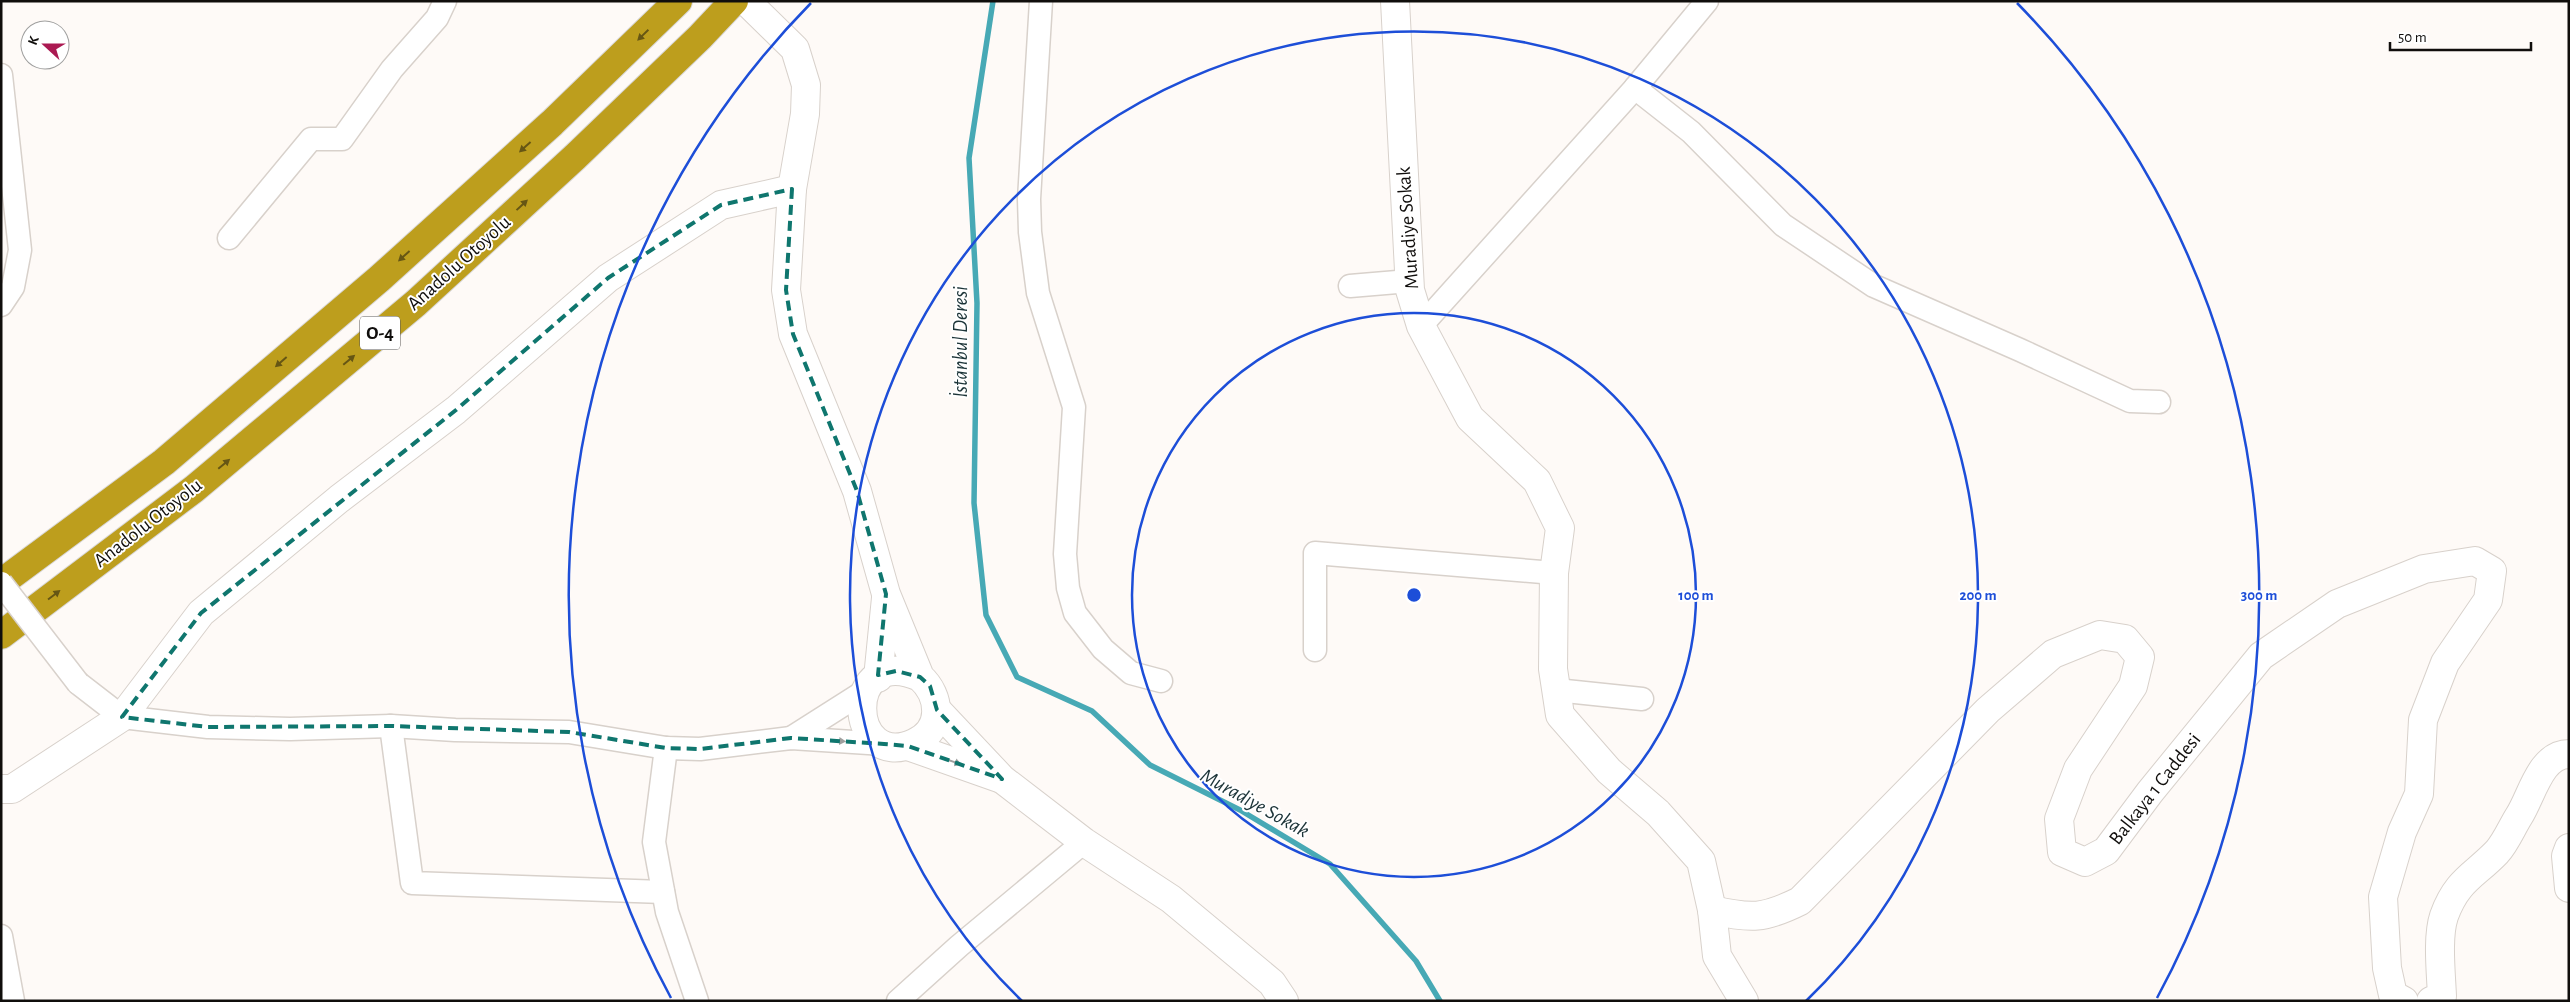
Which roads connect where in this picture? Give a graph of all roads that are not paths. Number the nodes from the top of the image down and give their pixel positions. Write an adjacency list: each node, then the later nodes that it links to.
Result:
1 (445, 1): 11 (street)
2 (678, 1): 17 (highway, Anadolu Otoyolu / O-4, one-way to 17)
3 (734, 1): 22 (highway, Anadolu Otoyolu / O-4, one-way to 3)
4 (746, 1): 10 (street)
5 (1041, 1): 25 (street)
6 (1395, 1): 12 (street, Muradiye Sokak)
7 (1707, 1): 9 (street)
8 (1, 75): 14 (street)
9 (1635, 88): 15 (street); 16 (street)
10 (792, 189): 21 (street); 30 (street)
11 (229, 238)
12 (1410, 281): 13 (street); 15 (street, Muradiye Sokak)
13 (1350, 286)
14 (1, 305)
15 (1421, 326): 19 (street, Muradiye Sokak)
16 (2159, 402)
17 (164, 462): 18 (highway); 20 (highway, Anadolu Otoyolu / O-4)
18 (1, 566)
19 (1554, 573): 23 (street); 27 (street, Muradiye Sokak)
20 (1, 583): 30 (street, bridge)
21 (886, 594): 24 (street); 26 (street)
22 (1, 635)
23 (1315, 650)
24 (920, 677): 26 (street); 29 (street)
25 (1161, 681)
26 (871, 685): 32 (street); 33 (street)
27 (1556, 690): 28 (street); 42 (street, Muradiye Sokak)
28 (1642, 699)
29 (937, 710): 33 (street); 36 (street)
30 (122, 717): 31 (street); 37 (street)
31 (391, 726): 34 (street); 41 (street)
32 (792, 738): 33 (street, one-way to 33); 34 (street)
33 (896, 745): 36 (street, one-way to 36)
34 (666, 748): 41 (street)
35 (2569, 754): 50 (street)
36 (1002, 779): 38 (street)
37 (1, 789)
38 (1084, 842): 46 (street); 47 (street)
39 (2569, 848): 40 (street)
40 (2569, 888)
41 (664, 892): 45 (street)
42 (1712, 910): 48 (street, Muradiye Sokak); 49 (street, Balkaya 1 Caddesi)
43 (1, 936): 44 (street)
44 (13, 1001)
45 (697, 1001)
46 (898, 1001)
47 (1284, 1001)
48 (1744, 1001)
49 (2404, 1001)
50 (2430, 1001)

